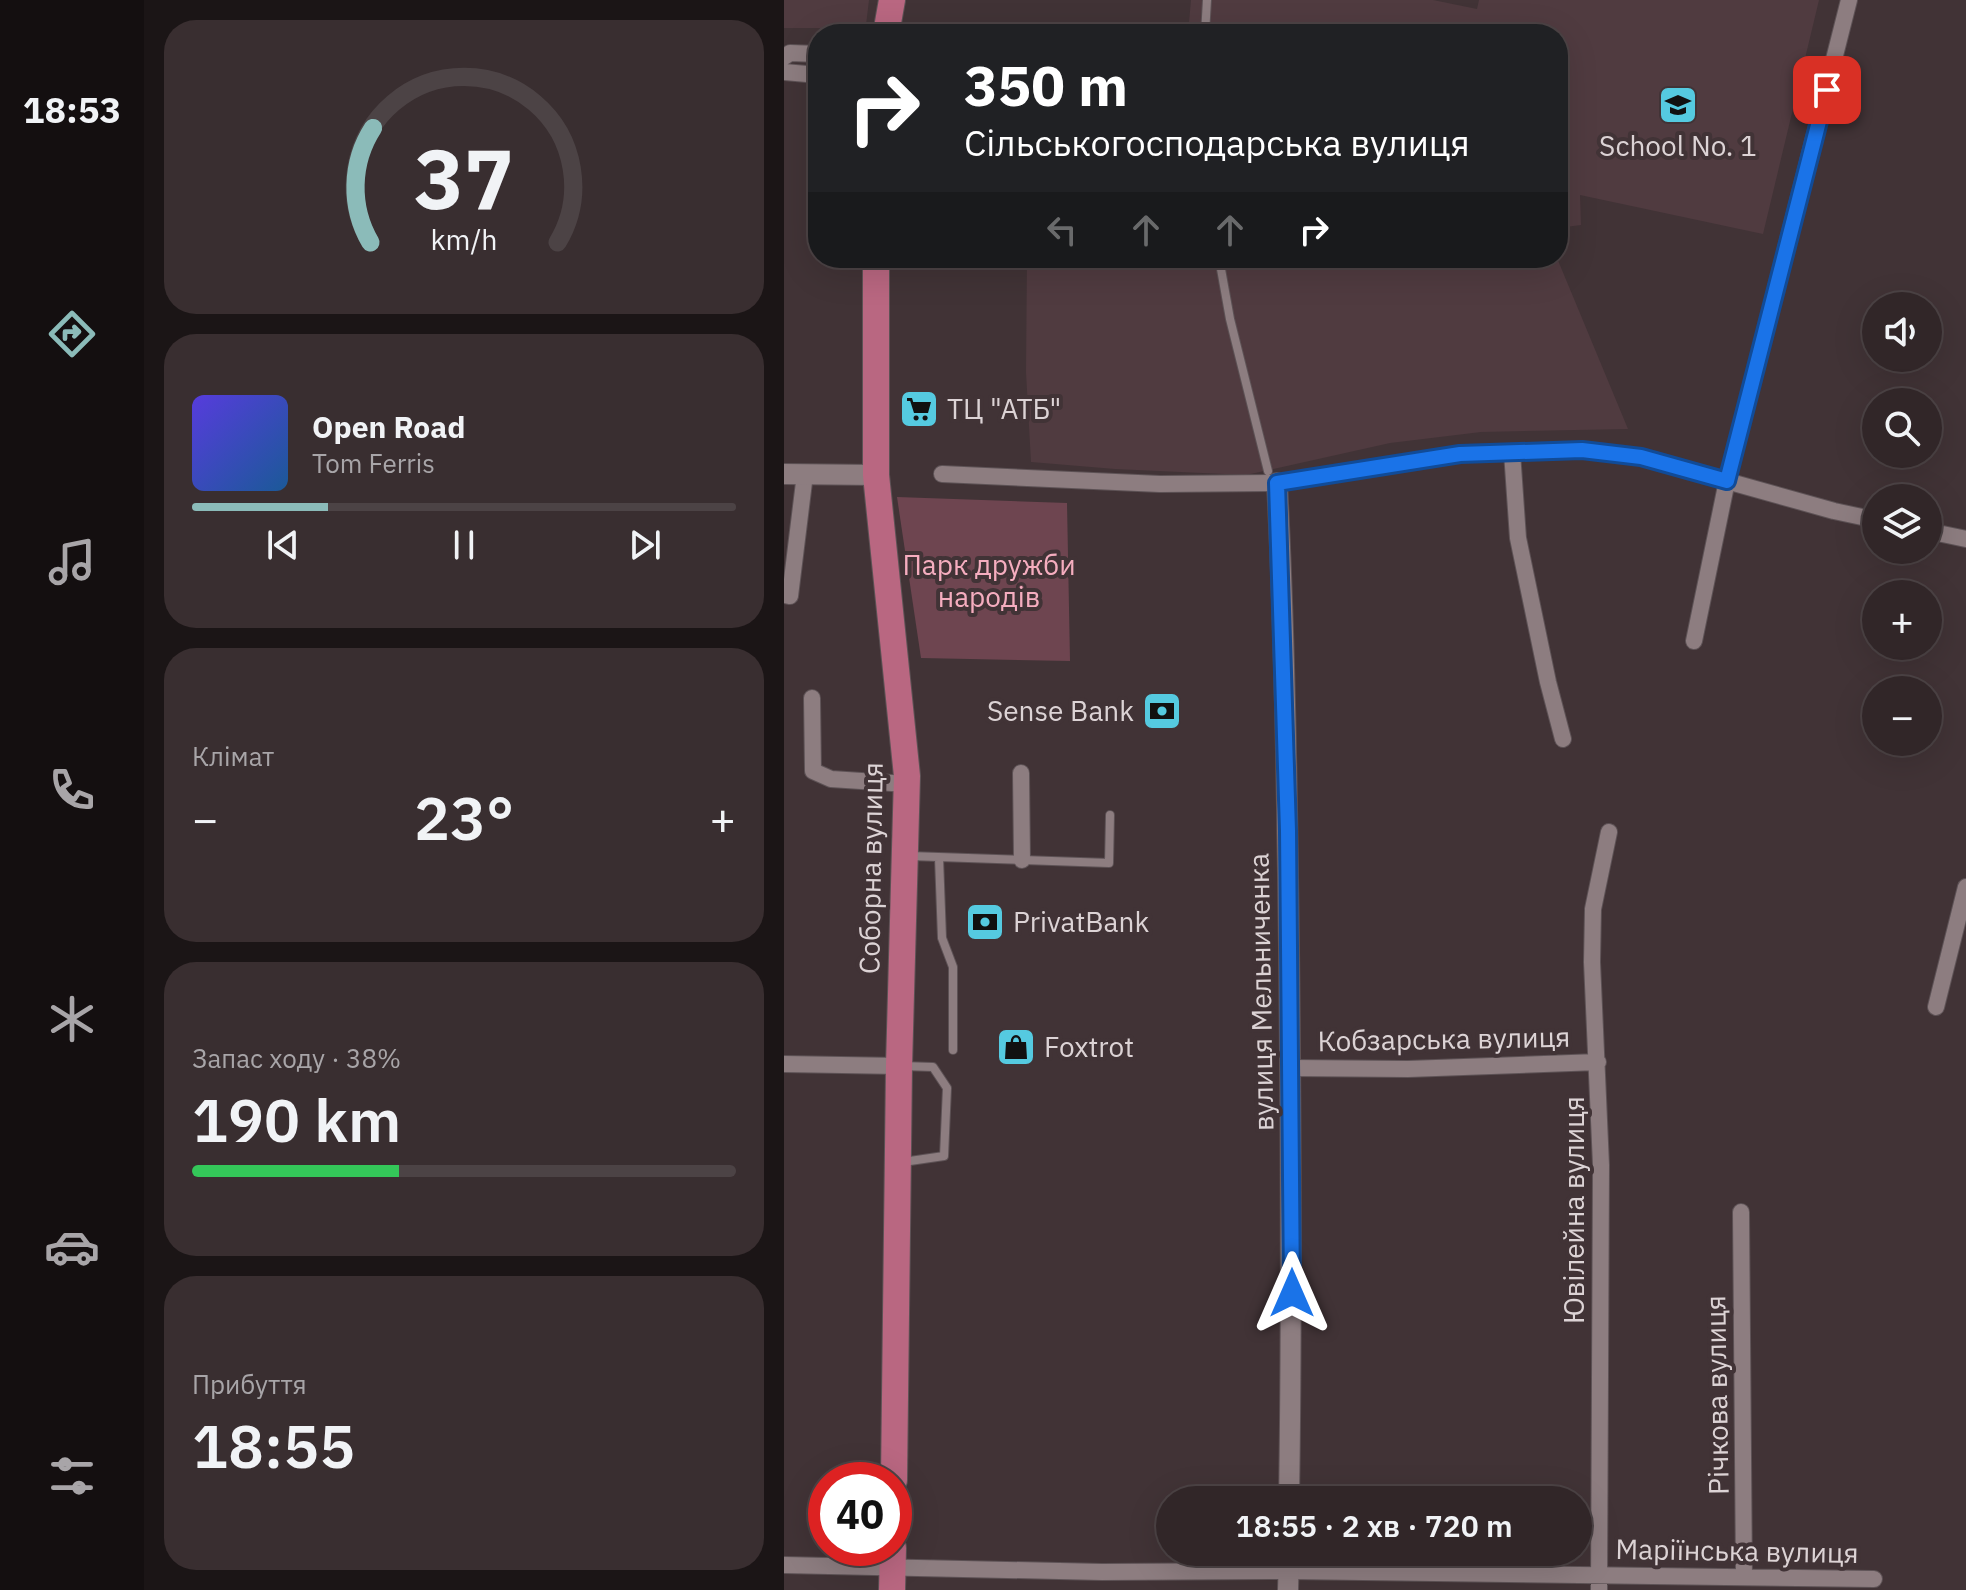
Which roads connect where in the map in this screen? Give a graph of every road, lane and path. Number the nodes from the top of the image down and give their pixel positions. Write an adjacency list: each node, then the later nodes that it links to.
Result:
1 (892, 0): 4 (main road)
2 (1207, 0): 5 (lane)
3 (1849, 0): 17 (street)
4 (888, 24)
5 (1206, 24)
6 (808, 54): 7 (street)
7 (784, 57)
8 (784, 72): 9 (street)
9 (808, 74)
10 (876, 268): 15 (main road, Соборна вулиця)
11 (1221, 268): 16 (lane)
12 (1512, 452): 16 (street); 17 (street); 25 (street)
13 (794, 474): 15 (street); 21 (street)
14 (942, 474): 16 (street)
15 (876, 475): 27 (main road, Соборна вулиця)
16 (1272, 477): 39 (street, вулиця Мельниченка)
17 (1727, 481): 18 (street); 23 (street)
18 (1862, 517)
19 (1942, 534): 20 (street)
20 (1966, 539)
21 (790, 543): 22 (street)
22 (784, 595)
23 (1694, 641)
24 (812, 698): 27 (street)
25 (1563, 739)
26 (1021, 773): 32 (street)
27 (907, 784): 30 (main road, Соборна вулиця)
28 (1110, 815): 32 (lane)
29 (1609, 832): 36 (street, Ювілейна вулиця)
30 (905, 856): 31 (lane); 38 (main road, Соборна вулиця)
31 (939, 858): 32 (lane); 35 (lane)
32 (1022, 860)
33 (1966, 887): 34 (street)
34 (1936, 1007)
35 (953, 1050)
36 (1598, 1062): 39 (street, Кобзарська вулиця); 49 (street, Ювілейна вулиця)
37 (784, 1064): 38 (street)
38 (899, 1066): 40 (main road, Соборна вулиця); 40 (lane)
39 (1290, 1068): 43 (street, вулиця Мельниченка)
40 (898, 1163): 42 (main road, Соборна вулиця)
41 (1741, 1212): 47 (street, Річкова вулиця)
42 (894, 1462)
43 (1289, 1486)
44 (784, 1565): 45 (street, Маріїнська вулиця)
45 (892, 1569): 46 (street, Маріїнська вулиця)
46 (1289, 1571): 49 (street, Маріїнська вулиця)
47 (1744, 1577): 48 (street, Маріїнська вулиця); 49 (street, Маріїнська вулиця)
48 (1874, 1579)
49 (1599, 1582)

